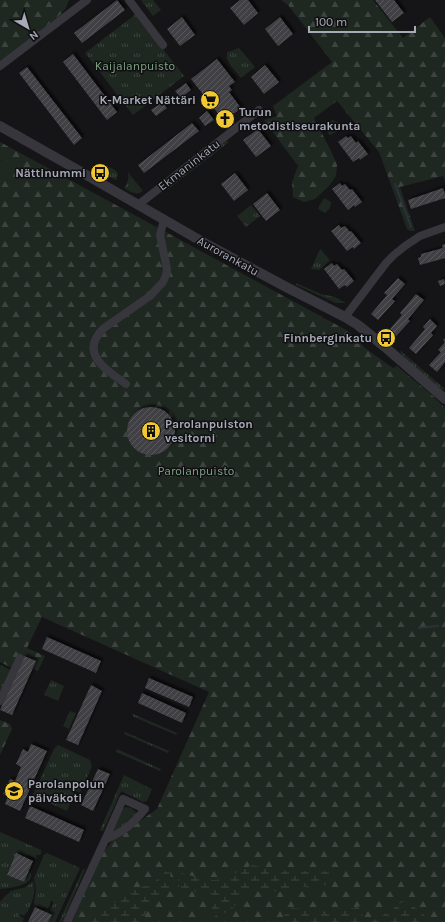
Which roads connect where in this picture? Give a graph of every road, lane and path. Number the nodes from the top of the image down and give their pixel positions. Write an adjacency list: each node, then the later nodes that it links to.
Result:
1 (88, 0): 4 (street)
2 (129, 0): 3 (street)
3 (163, 45)
4 (0, 66)
5 (259, 110): 7 (street, Ekmaninkatu)
6 (0, 126): 7 (street, Aurorankatu)
7 (138, 205): 8 (street, Aurorankatu)
8 (164, 220): 10 (street, Aurorankatu); 11 (street)
9 (445, 227): 10 (street)
10 (345, 317): 12 (street, Aurorankatu)
11 (126, 384)
12 (445, 399)
13 (20, 658): 14 (street)
14 (0, 701)
15 (104, 840): 15 (street); 16 (street)
16 (67, 922)

